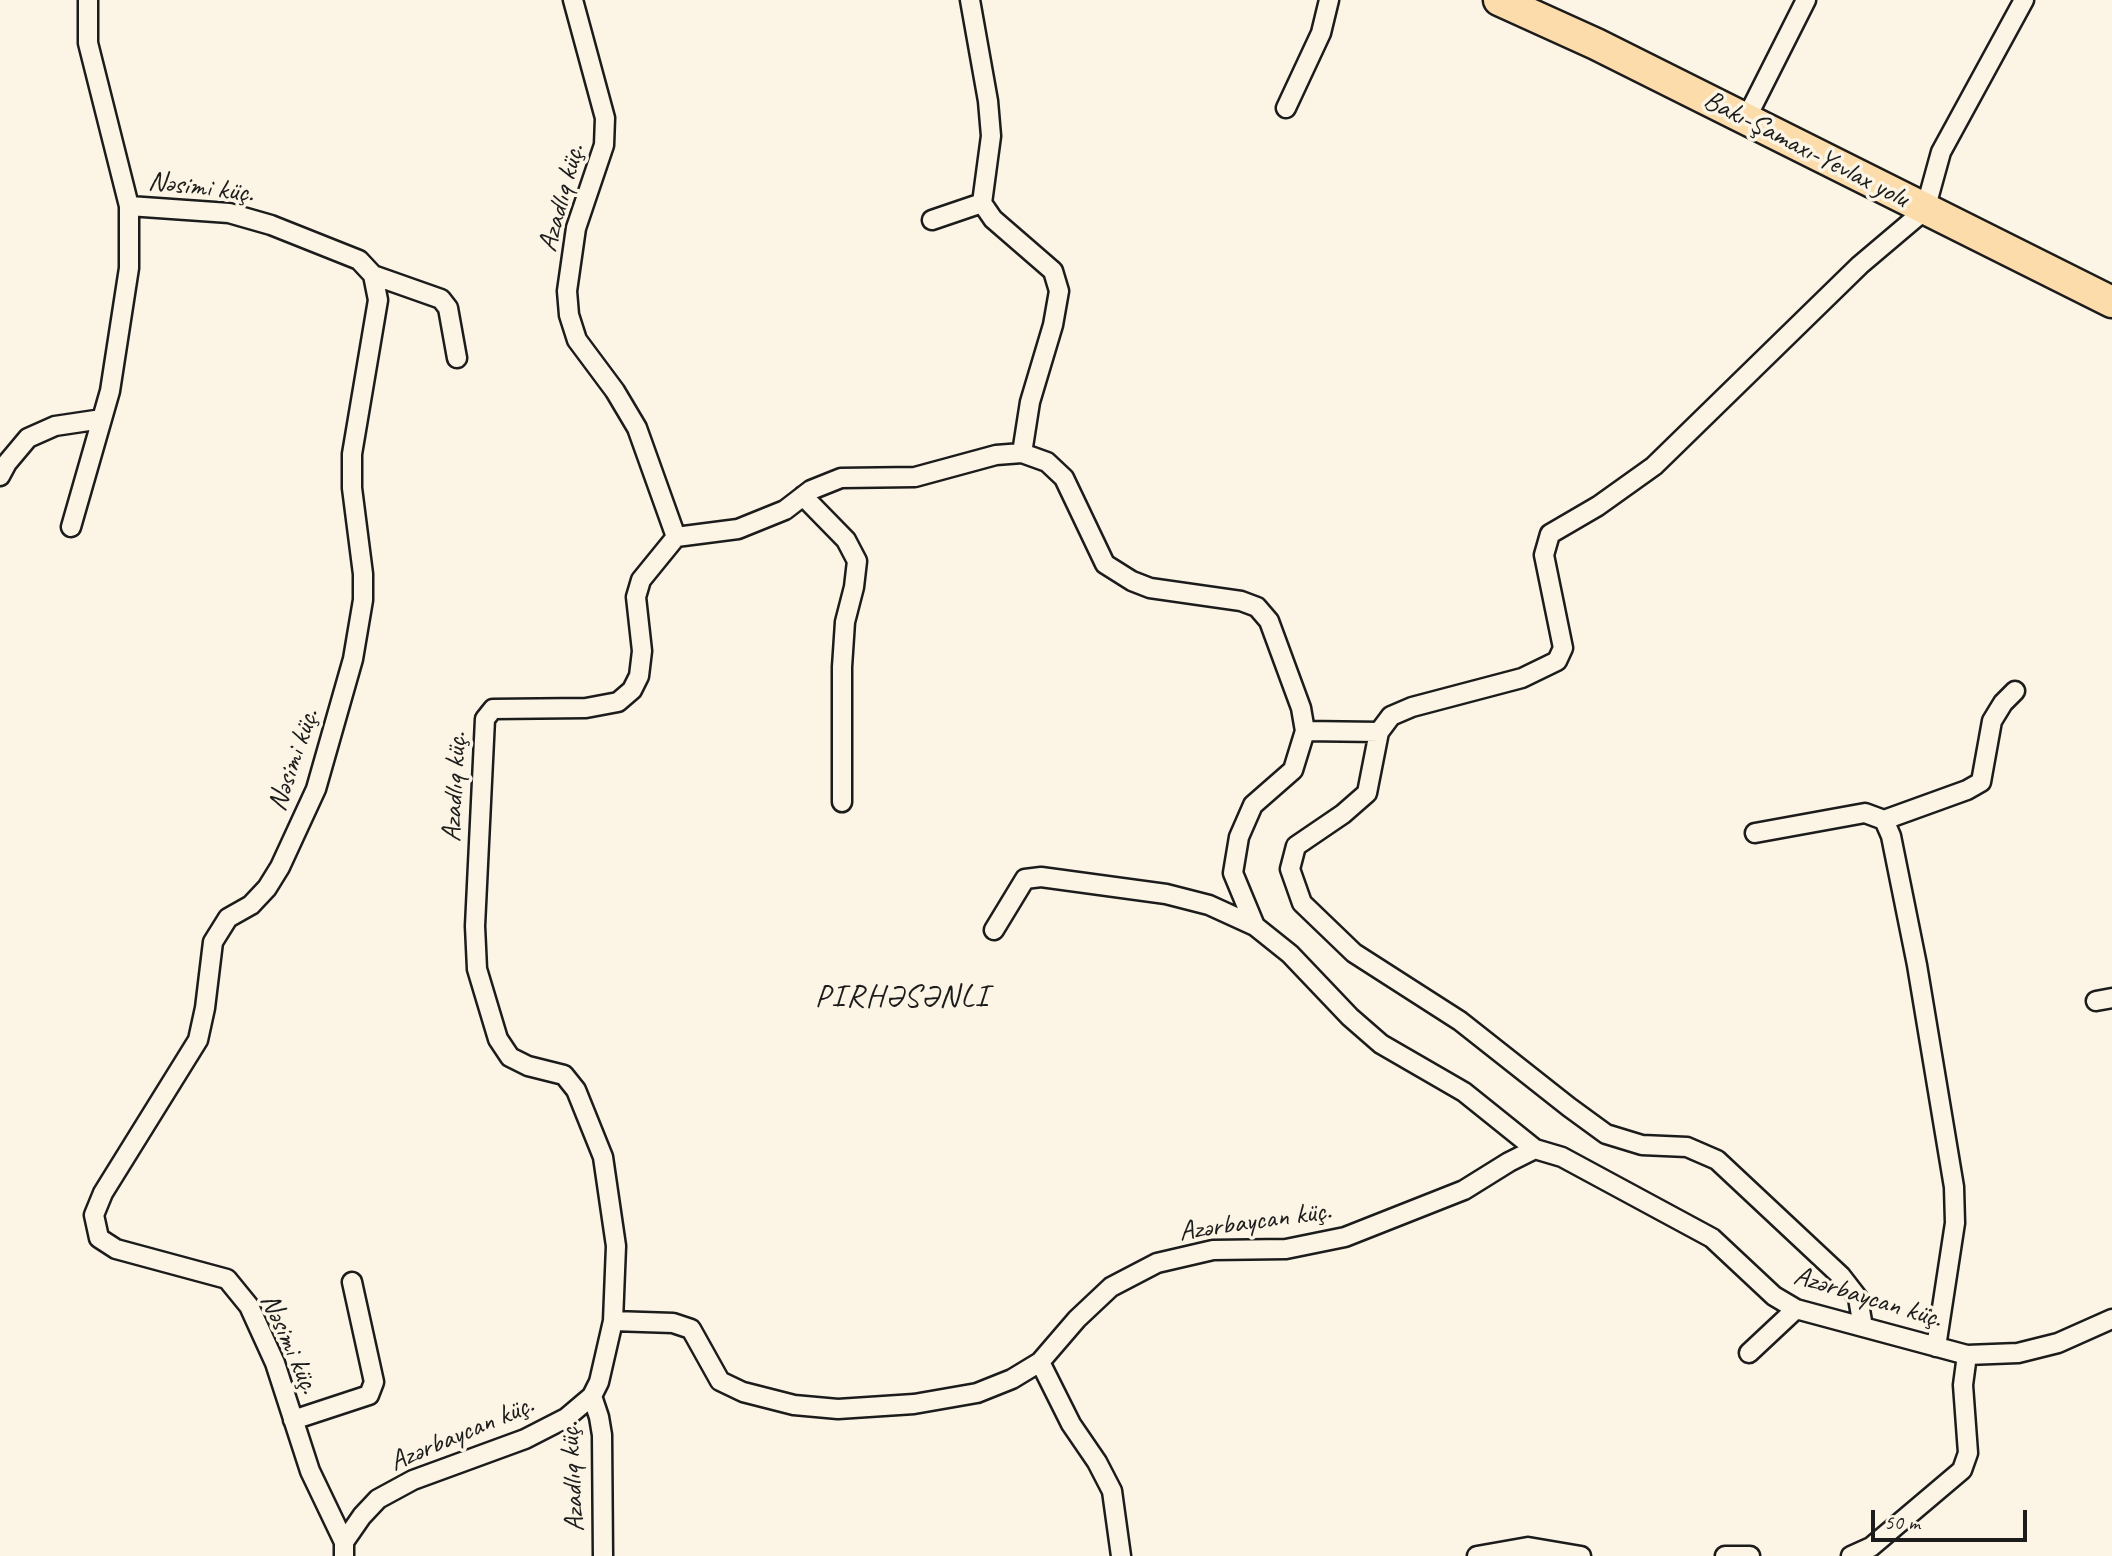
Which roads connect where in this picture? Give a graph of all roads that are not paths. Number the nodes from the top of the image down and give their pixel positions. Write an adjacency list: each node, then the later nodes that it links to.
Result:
1 (88, 0): 11 (street, Nəsimi küç.)
2 (573, 0): 22 (street, Azadlıq küç.)
3 (970, 0): 10 (street)
4 (1329, 0): 8 (street)
5 (1499, 0): 9 (highway, Bakı-Şamaxı-Yevlax yolu)
6 (1806, 0): 9 (street)
7 (2024, 0): 12 (street)
8 (1286, 108)
9 (1746, 119): 12 (highway, Bakı-Şamaxı-Yevlax yolu)
10 (982, 202): 13 (street); 18 (street)
11 (129, 206): 14 (street, Nəsimi küç.); 17 (street)
12 (1925, 210): 15 (highway, Bakı-Şamaxı-Yevlax yolu); 25 (street)
13 (932, 220)
14 (373, 275): 16 (street); 42 (street, Nəsimi küç.)
15 (2112, 302)
16 (457, 358)
17 (102, 419): 19 (street); 21 (street)
18 (1022, 453): 20 (street); 24 (street)
19 (0, 476)
20 (803, 496): 22 (street); 26 (street)
21 (71, 527)
22 (676, 537): 35 (street, Azadlıq küç.)
23 (2015, 691): 27 (street)
24 (1305, 731): 25 (street); 29 (street)
25 (1379, 732): 36 (street)
26 (842, 802)
27 (1884, 821): 28 (street); 37 (street)
28 (1755, 833)
29 (1255, 926): 30 (street); 31 (street)
30 (994, 930)
31 (1535, 1149): 33 (street, Azərbaycan küç.); 40 (street, Azərbaycan küç.)
32 (352, 1282): 42 (street)
33 (1796, 1309): 36 (street, Azərbaycan küç.); 38 (street)
34 (2112, 1319): 39 (street, Azərbaycan küç.)
35 (613, 1321): 40 (street, Azərbaycan küç.); 41 (street)
36 (1863, 1327): 37 (street, Azərbaycan küç.)
37 (1936, 1347): 39 (street, Azərbaycan küç.)
38 (1749, 1353)
39 (1967, 1355): 50 (street)
40 (1040, 1362): 45 (street)
41 (592, 1396): 43 (street, Azərbaycan küç.); 44 (street, Azadlıq küç.)
42 (293, 1420): 43 (street, Nəsimi küç.)
43 (344, 1549)
44 (603, 1556)
45 (1121, 1556)
46 (1477, 1556): 47 (street)
47 (1581, 1556)
48 (1725, 1556): 49 (street)
49 (1750, 1556)
50 (1851, 1556)

